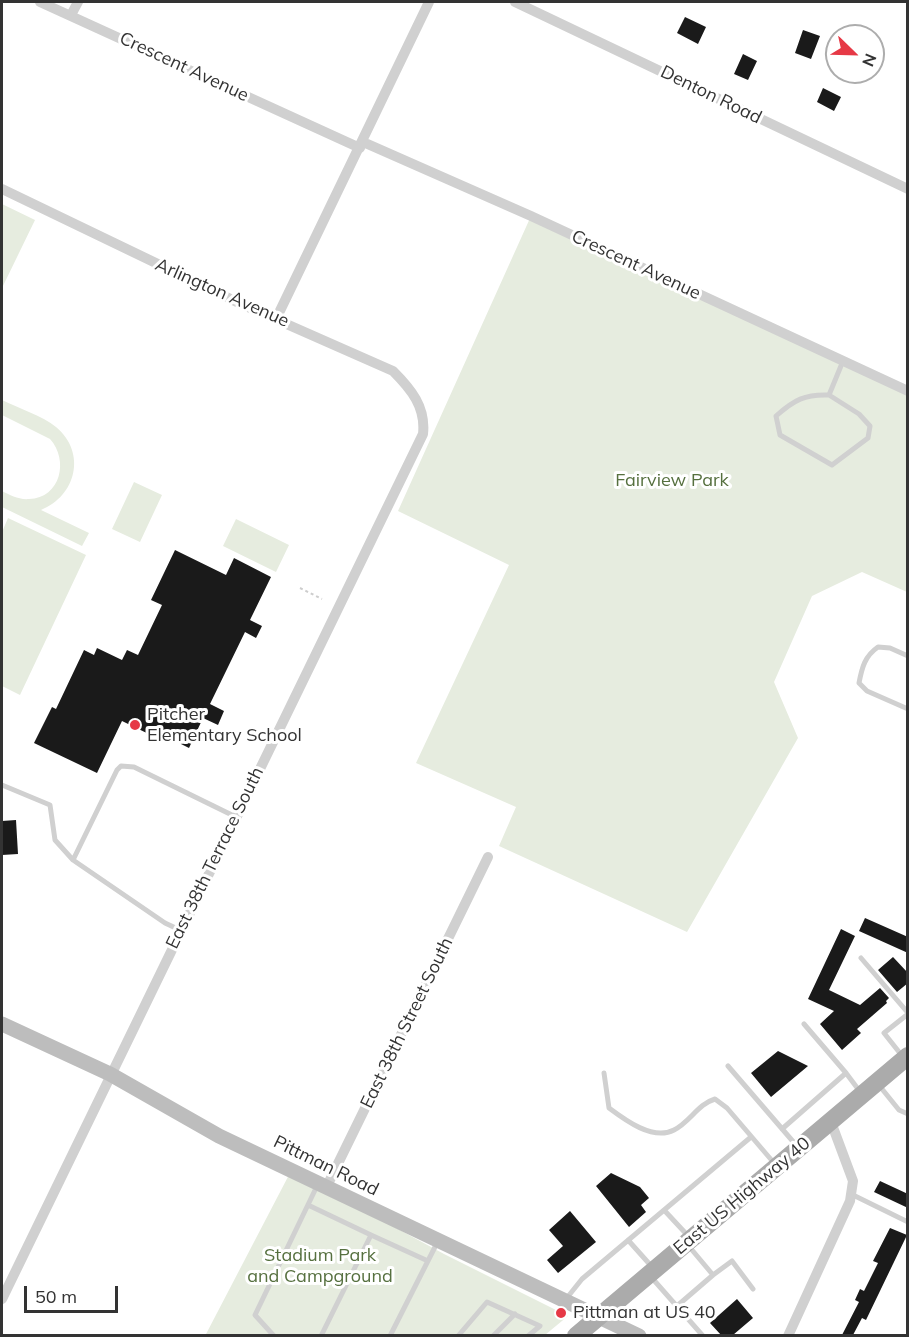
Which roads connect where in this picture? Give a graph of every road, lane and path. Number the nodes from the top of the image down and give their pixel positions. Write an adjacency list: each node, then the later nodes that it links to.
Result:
1 (40, 2): 5 (street, Crescent Avenue)
2 (78, 2): 5 (street)
3 (429, 2): 6 (street)
4 (515, 2): 8 (street, Denton Road)
5 (71, 15): 6 (street, Crescent Avenue)
6 (361, 145): 9 (street); 10 (street, Crescent Avenue)
7 (2, 189): 9 (street, Arlington Avenue)
8 (908, 189)
9 (276, 319): 13 (street, Arlington Avenue)
10 (843, 361): 11 (street, Crescent Avenue); 12 (lane)
11 (908, 391)
12 (830, 395): 12 (lane)
13 (423, 417): 19 (street, East 38th Terrace South)
14 (300, 588): 15 (path)
15 (322, 599)
16 (908, 656): 17 (lane)
17 (908, 709)
18 (2, 785): 21 (lane)
19 (236, 817): 21 (lane); 22 (street, East 38th Terrace South)
20 (488, 857): 40 (street, East 38th Street South)
21 (73, 860): 22 (lane)
22 (180, 930): 31 (street, East 38th Terrace South)
23 (861, 958): 24 (lane)
24 (908, 1013): 27 (lane)
25 (2, 1024): 31 (street, Pittman Road)
26 (804, 1024): 30 (lane)
27 (906, 1058): 32 (main road, East US Highway 40)
28 (728, 1066): 36 (lane)
29 (604, 1073): 37 (lane)
30 (846, 1073): 33 (lane); 36 (lane)
31 (110, 1074): 40 (street, Pittman Road); 53 (street, East 38th Terrace South)
32 (877, 1083): 33 (main road, East US Highway 40); 34 (lane)
33 (862, 1095): 35 (main road, East US Highway 40)
34 (908, 1114)
35 (831, 1122): 38 (main road, East US Highway 40); 41 (street)
36 (782, 1129): 38 (lane)
37 (751, 1137): 39 (lane); 43 (lane)
38 (799, 1148): 39 (main road, East US Highway 40)
39 (777, 1167): 48 (main road, East US Highway 40)
40 (322, 1186): 42 (lane); 47 (street, Pittman Road)
41 (851, 1194): 44 (lane); 67 (street)
42 (308, 1205): 45 (lane); 58 (lane)
43 (664, 1210): 46 (lane); 48 (lane)
44 (908, 1222)
45 (371, 1235): 49 (lane); 59 (lane)
46 (628, 1240): 50 (lane); 54 (lane)
47 (438, 1241): 49 (lane); 54 (street, Pittman Road)
48 (689, 1241): 50 (main road, East US Highway 40); 51 (lane)
49 (428, 1261): 60 (lane)
50 (652, 1272): 55 (lane); 57 (main road, East US Highway 40)
51 (713, 1275): 52 (lane); 55 (lane)
52 (753, 1289)
53 (2, 1299)
54 (564, 1301): 57 (street, Pittman Road)
55 (677, 1306): 66 (lane)
56 (515, 1314): 61 (lane); 62 (lane); 63 (lane)
57 (598, 1317): 64 (main road, East US Highway 40); 65 (street, Pittman Road)
58 (273, 1335)
59 (321, 1335)
60 (390, 1335)
61 (458, 1335)
62 (493, 1335)
63 (528, 1335)
64 (576, 1335)
65 (639, 1335)
66 (704, 1335)
67 (788, 1335)

